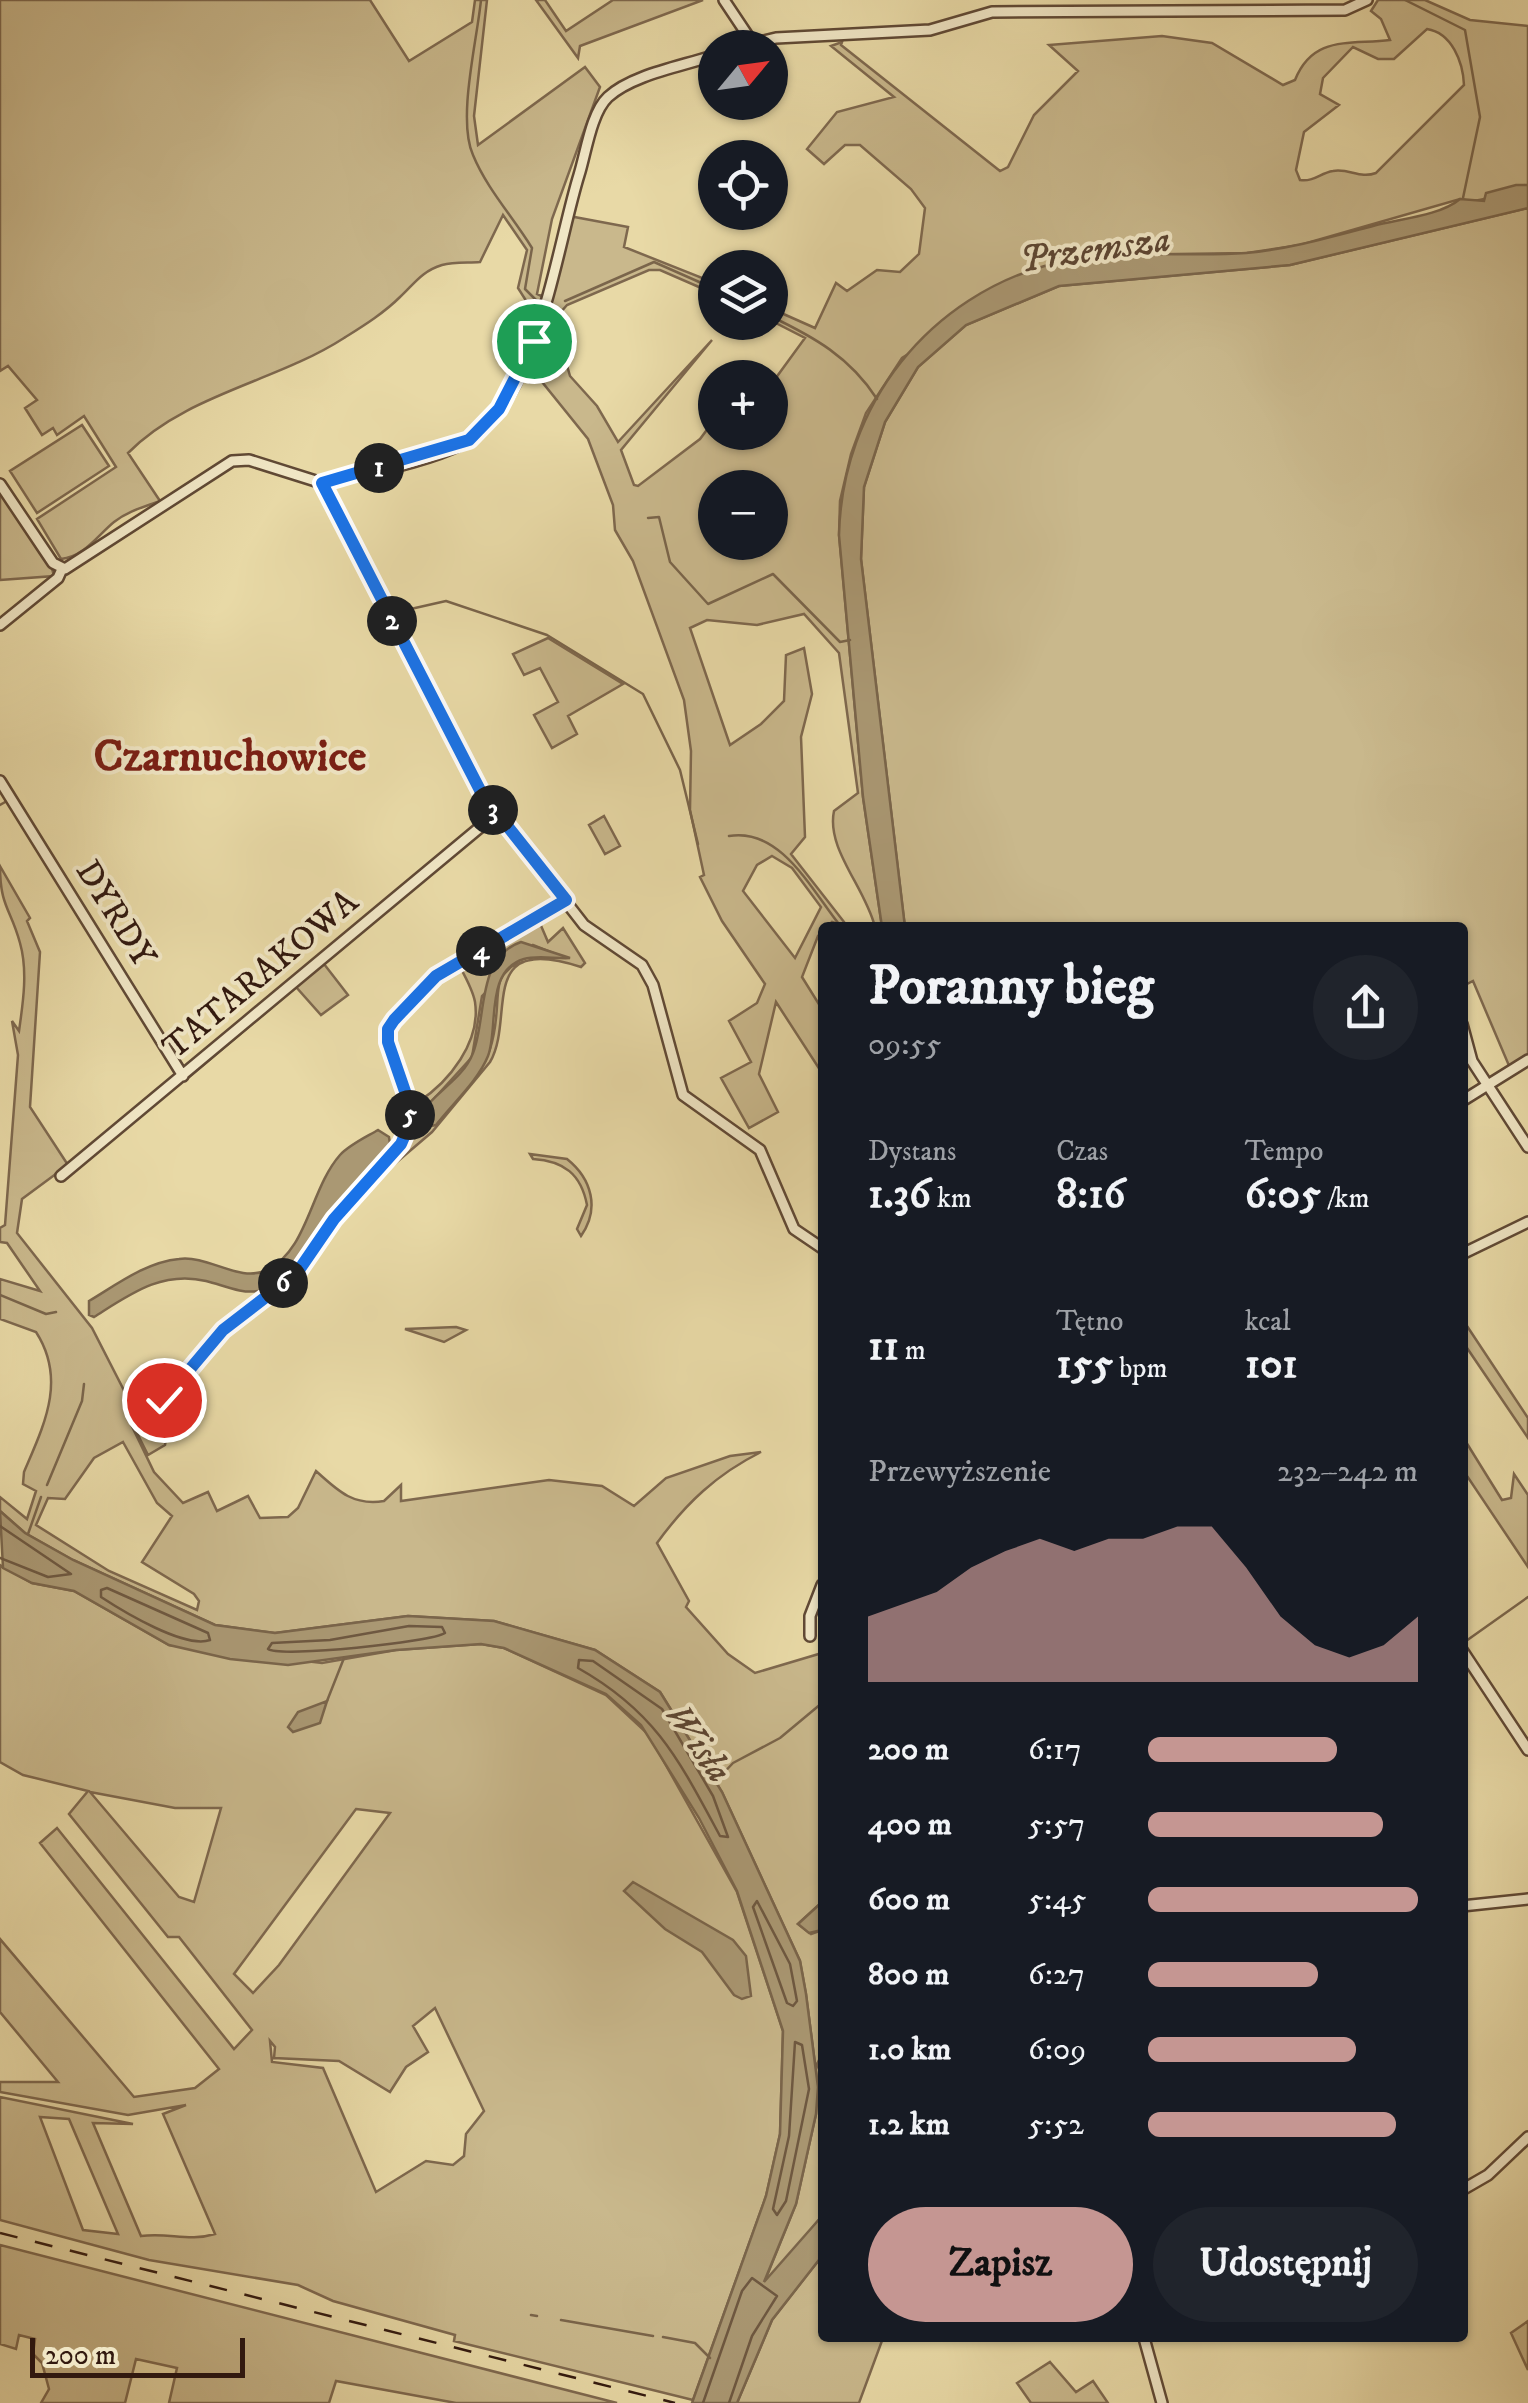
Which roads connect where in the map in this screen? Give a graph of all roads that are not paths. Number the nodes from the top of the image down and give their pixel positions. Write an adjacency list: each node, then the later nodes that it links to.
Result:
1 (724, 0): 3 (street)
2 (1367, 0): 4 (street)
3 (744, 30)
4 (788, 39)
5 (698, 61): 6 (street)
6 (322, 483): 8 (street); 11 (street)
7 (0, 484): 8 (street)
8 (62, 569): 9 (street)
9 (0, 625)
10 (0, 781): 15 (street, DYRDY)
11 (496, 814): 12 (street); 15 (street, TATARAKOWA)
12 (566, 900): 21 (street); 23 (street)
13 (1468, 1048): 16 (street)
14 (1528, 1060): 16 (street)
15 (183, 1076): 19 (street, TATARAKOWA)
16 (1486, 1084): 17 (street); 18 (street)
17 (1468, 1097)
18 (1528, 1147)
19 (61, 1176)
20 (1528, 1222): 22 (street)
21 (818, 1246)
22 (1468, 1251)
23 (179, 1422)
24 (818, 1595): 25 (street)
25 (810, 1636)
26 (1468, 1659): 27 (street)
27 (1528, 1750)
28 (1528, 1899): 29 (street)
29 (1468, 1905)
30 (1528, 2137): 31 (street)
31 (1468, 2186)
32 (1145, 2342): 33 (street)
33 (1162, 2403)

